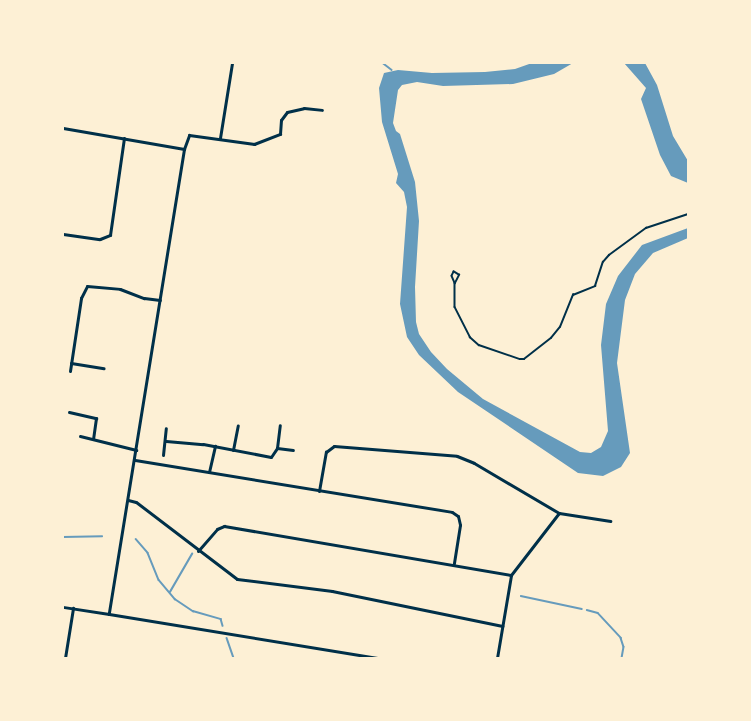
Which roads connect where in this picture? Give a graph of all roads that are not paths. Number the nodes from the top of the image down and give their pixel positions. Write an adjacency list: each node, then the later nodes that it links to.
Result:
1 (232, 63): 5 (street)
2 (322, 110): 5 (street)
3 (63, 128): 4 (street)
4 (124, 138): 6 (street); 7 (street)
5 (220, 139): 6 (street)
6 (184, 149): 8 (street)
7 (63, 234)
8 (160, 300): 9 (street); 21 (street)
9 (71, 363): 10 (street); 11 (street)
10 (104, 368)
11 (70, 372)
12 (69, 412): 17 (street)
13 (238, 425): 22 (street)
14 (280, 425): 20 (street)
15 (166, 428): 18 (street)
16 (80, 436): 17 (street)
17 (93, 438): 21 (street)
18 (165, 441): 19 (street); 24 (street)
19 (215, 446): 22 (street); 26 (street)
20 (277, 448): 22 (street); 23 (street)
21 (136, 450): 25 (street)
22 (233, 450)
23 (293, 450)
24 (163, 455)
25 (135, 460): 26 (street); 28 (street)
26 (209, 472): 27 (street)
27 (319, 491): 29 (street); 32 (street)
28 (128, 500): 31 (street); 36 (street)
29 (559, 513): 30 (street); 33 (street)
30 (610, 521)
31 (198, 551): 32 (street); 37 (street)
32 (454, 564): 33 (street)
33 (511, 574): 37 (street)
34 (63, 607): 35 (street)
35 (73, 608): 36 (street); 38 (street)
36 (109, 614): 39 (street)
37 (502, 626): 40 (street)
38 (65, 658)
39 (377, 658)
40 (497, 658)

